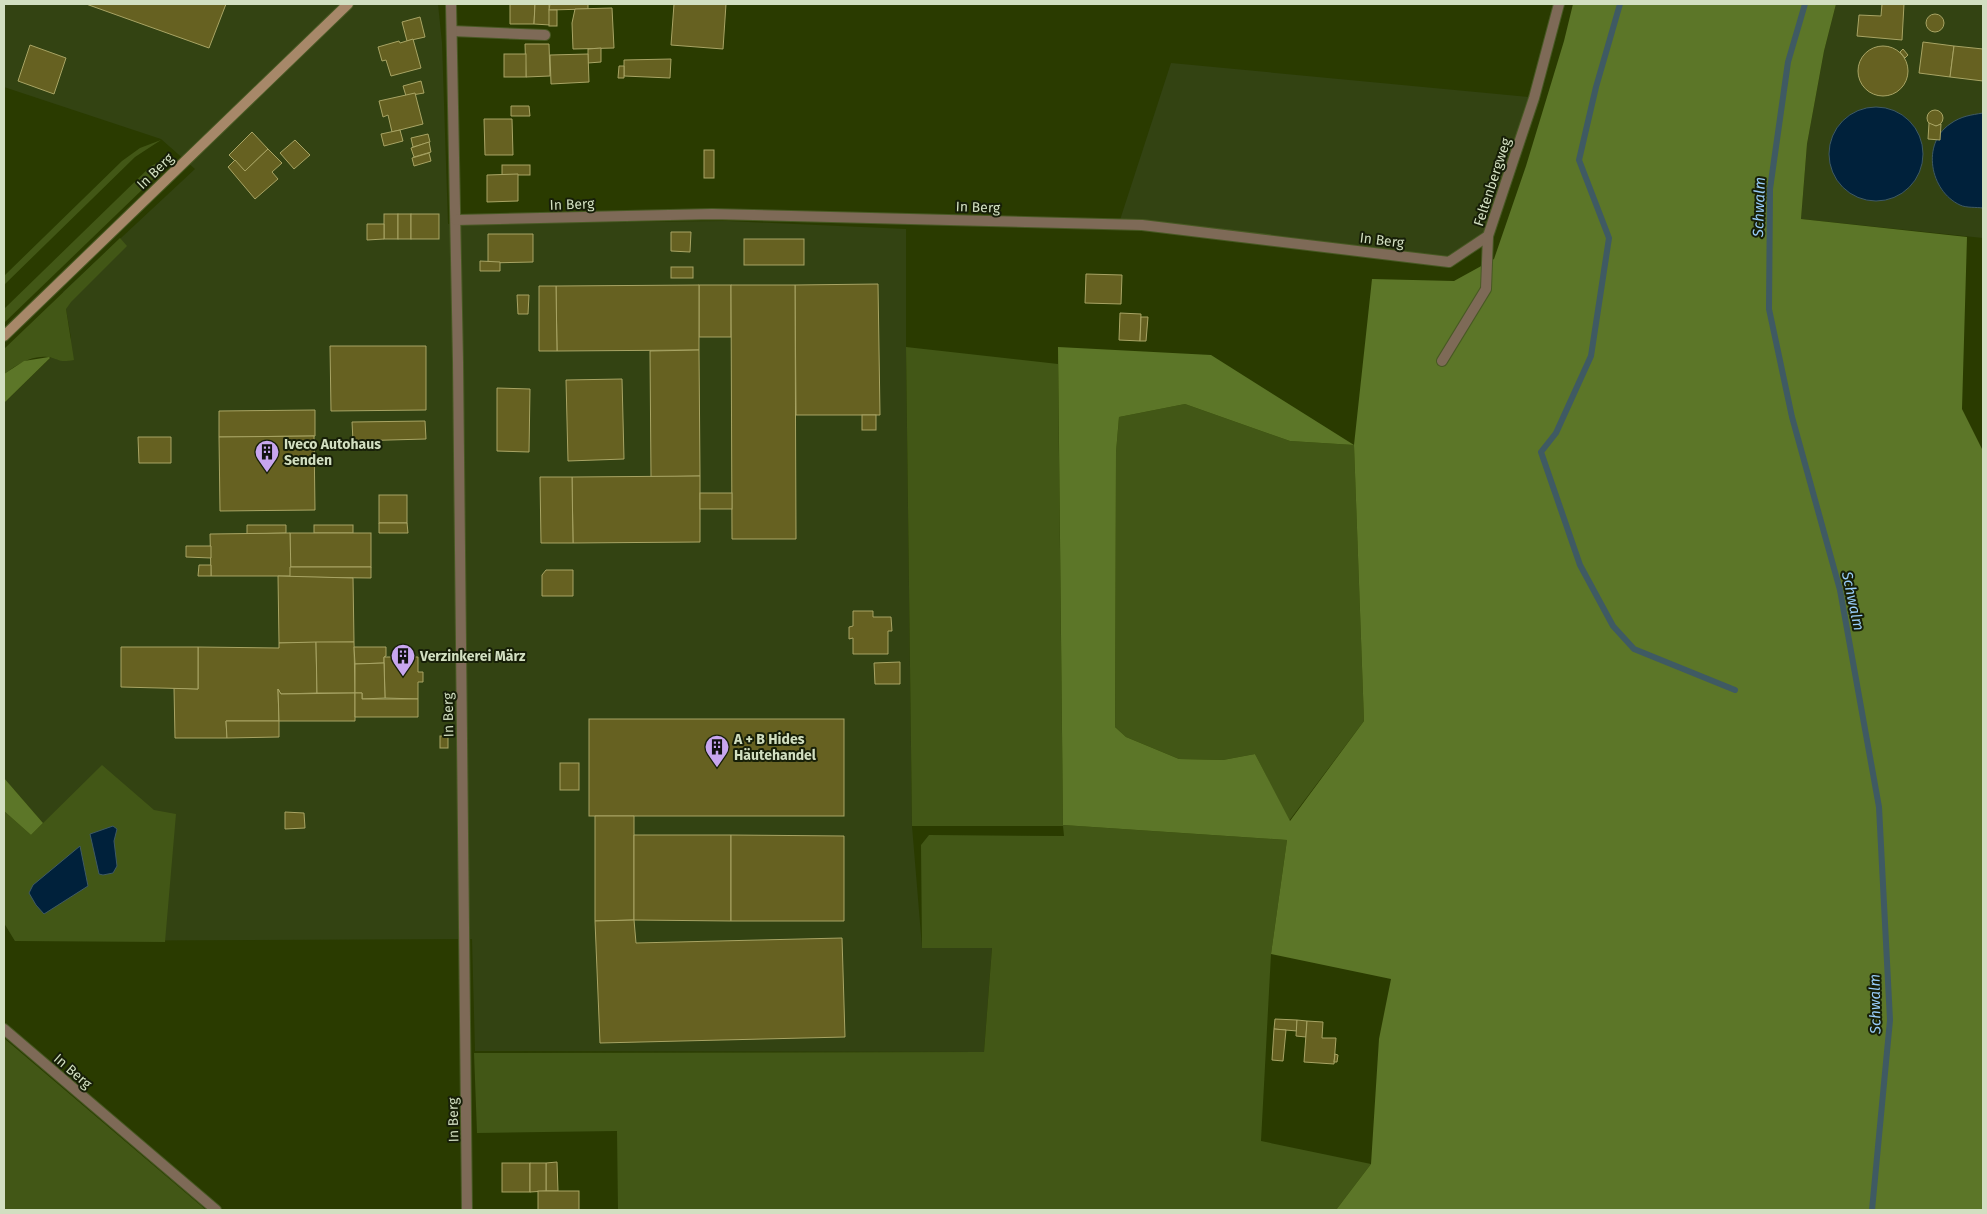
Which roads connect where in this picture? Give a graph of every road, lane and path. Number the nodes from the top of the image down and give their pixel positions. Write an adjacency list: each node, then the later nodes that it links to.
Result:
1 (348, 4): 8 (main road, In Berg)
2 (451, 4): 4 (street, In Berg)
3 (1559, 4): 7 (street, Feltenbergweg)
4 (452, 31): 5 (street); 6 (street, In Berg)
5 (545, 35)
6 (456, 220): 7 (street, In Berg); 12 (street, In Berg)
7 (1488, 236): 9 (street, Feltenbergweg)
8 (4, 336)
9 (1442, 361)
10 (4, 1029): 11 (street, In Berg)
11 (216, 1210)
12 (467, 1210)

